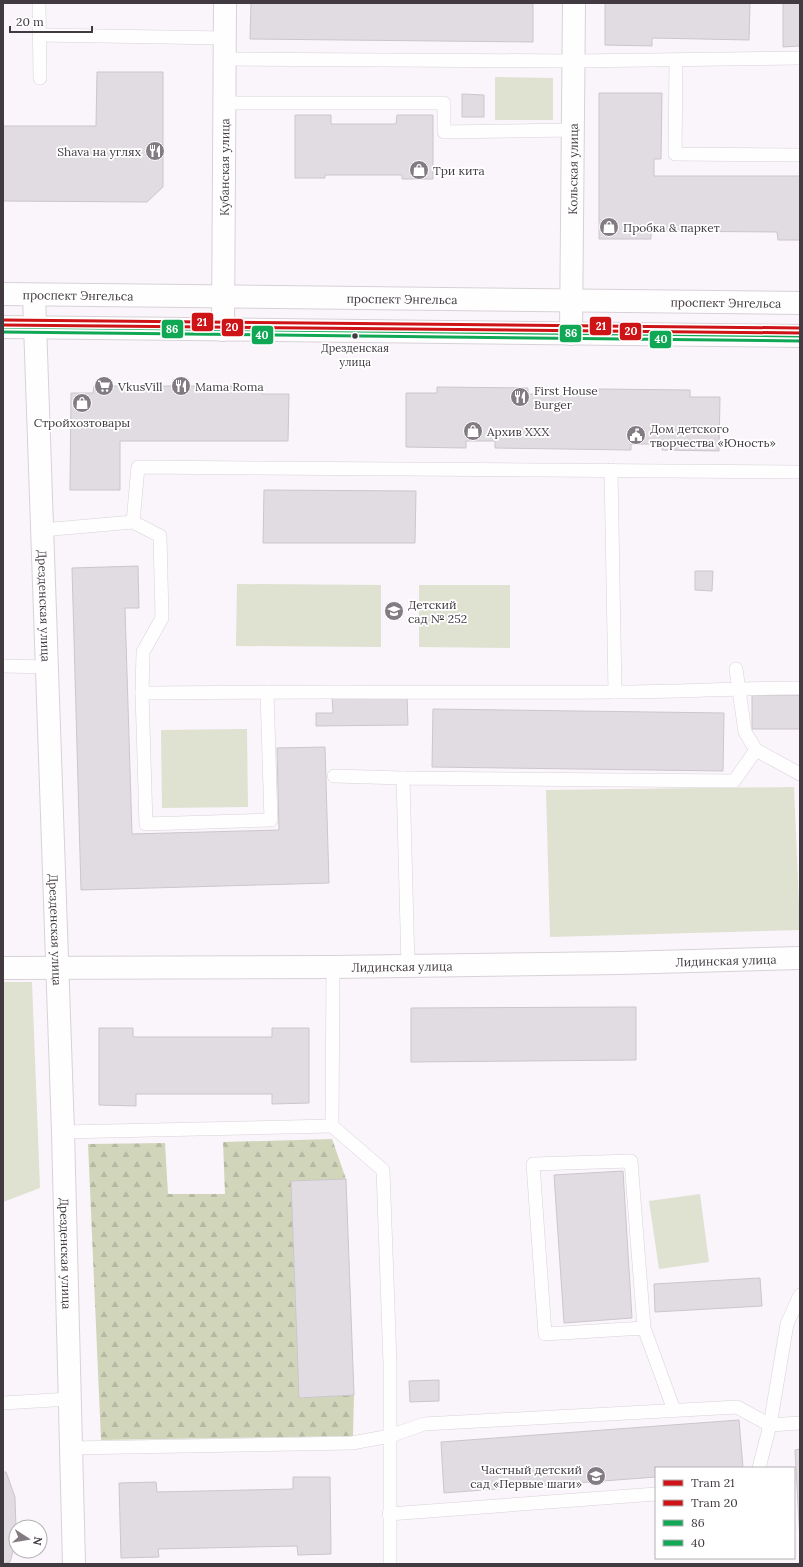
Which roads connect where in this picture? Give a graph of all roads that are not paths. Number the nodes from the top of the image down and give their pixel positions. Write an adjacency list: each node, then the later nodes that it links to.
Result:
1 (39, 3): 4 (lane)
2 (225, 3): 5 (street, Кубанская улица)
3 (574, 3): 7 (street, Кольская улица)
4 (40, 35): 5 (lane); 9 (lane)
5 (225, 49): 7 (lane); 10 (street, Кубанская улица)
6 (800, 58): 8 (lane)
7 (574, 61): 8 (lane); 11 (street, Кольская улица)
8 (676, 61): 12 (lane)
9 (40, 78)
10 (225, 103): 11 (lane); 15 (street, Кубанская улица)
11 (573, 130): 16 (street, Кольская улица)
12 (800, 155)
13 (3, 294): 14 (street, проспект Энгельса)
14 (34, 294): 15 (street, проспект Энгельса); 19 (street, Дрезденская улица)
15 (224, 296): 16 (street, проспект Энгельса); 20 (street, Кубанская улица)
16 (571, 300): 17 (street, проспект Энгельса); 21 (street, Кольская улица)
17 (800, 303)
18 (3, 327): 19 (street)
19 (34, 328): 20 (street); 26 (street, Дрезденская улица)
20 (223, 330): 21 (street)
21 (571, 334): 22 (street)
22 (800, 336)
23 (611, 470): 24 (lane); 25 (lane); 33 (lane)
24 (800, 472)
25 (133, 522): 26 (lane); 34 (lane)
26 (42, 530): 28 (street, Дрезденская улица)
27 (3, 666): 28 (lane)
28 (47, 667): 41 (street, Дрезденская улица)
29 (736, 669): 30 (lane)
30 (739, 688): 31 (lane); 33 (lane); 35 (lane)
31 (800, 688)
32 (268, 692): 33 (lane); 34 (lane); 34 (lane)
33 (615, 692)
34 (142, 693)
35 (756, 750): 36 (lane); 38 (lane)
36 (800, 774)
37 (334, 776): 38 (lane)
38 (403, 778): 40 (lane)
39 (800, 958): 40 (street, Лидинская улица)
40 (408, 966): 42 (street, Лидинская улица)
41 (57, 967): 42 (street, Лидинская улица); 43 (street, Лидинская улица); 45 (street, Дрезденская улица)
42 (334, 967): 44 (lane)
43 (3, 968)
44 (332, 1126): 45 (lane); 53 (lane)
45 (63, 1132): 48 (street, Дрезденская улица)
46 (800, 1295): 52 (lane)
47 (644, 1328): 47 (lane); 50 (lane)
48 (70, 1399): 49 (lane); 54 (street, Дрезденская улица)
49 (3, 1403)
50 (674, 1410): 52 (lane); 53 (lane)
51 (800, 1423): 52 (lane)
52 (770, 1425): 55 (lane)
53 (390, 1436): 54 (lane); 57 (lane)
54 (71, 1448): 58 (street, Дрезденская улица)
55 (759, 1467)
56 (655, 1494): 57 (lane)
57 (389, 1514): 59 (lane)
58 (74, 1564)
59 (390, 1564)

